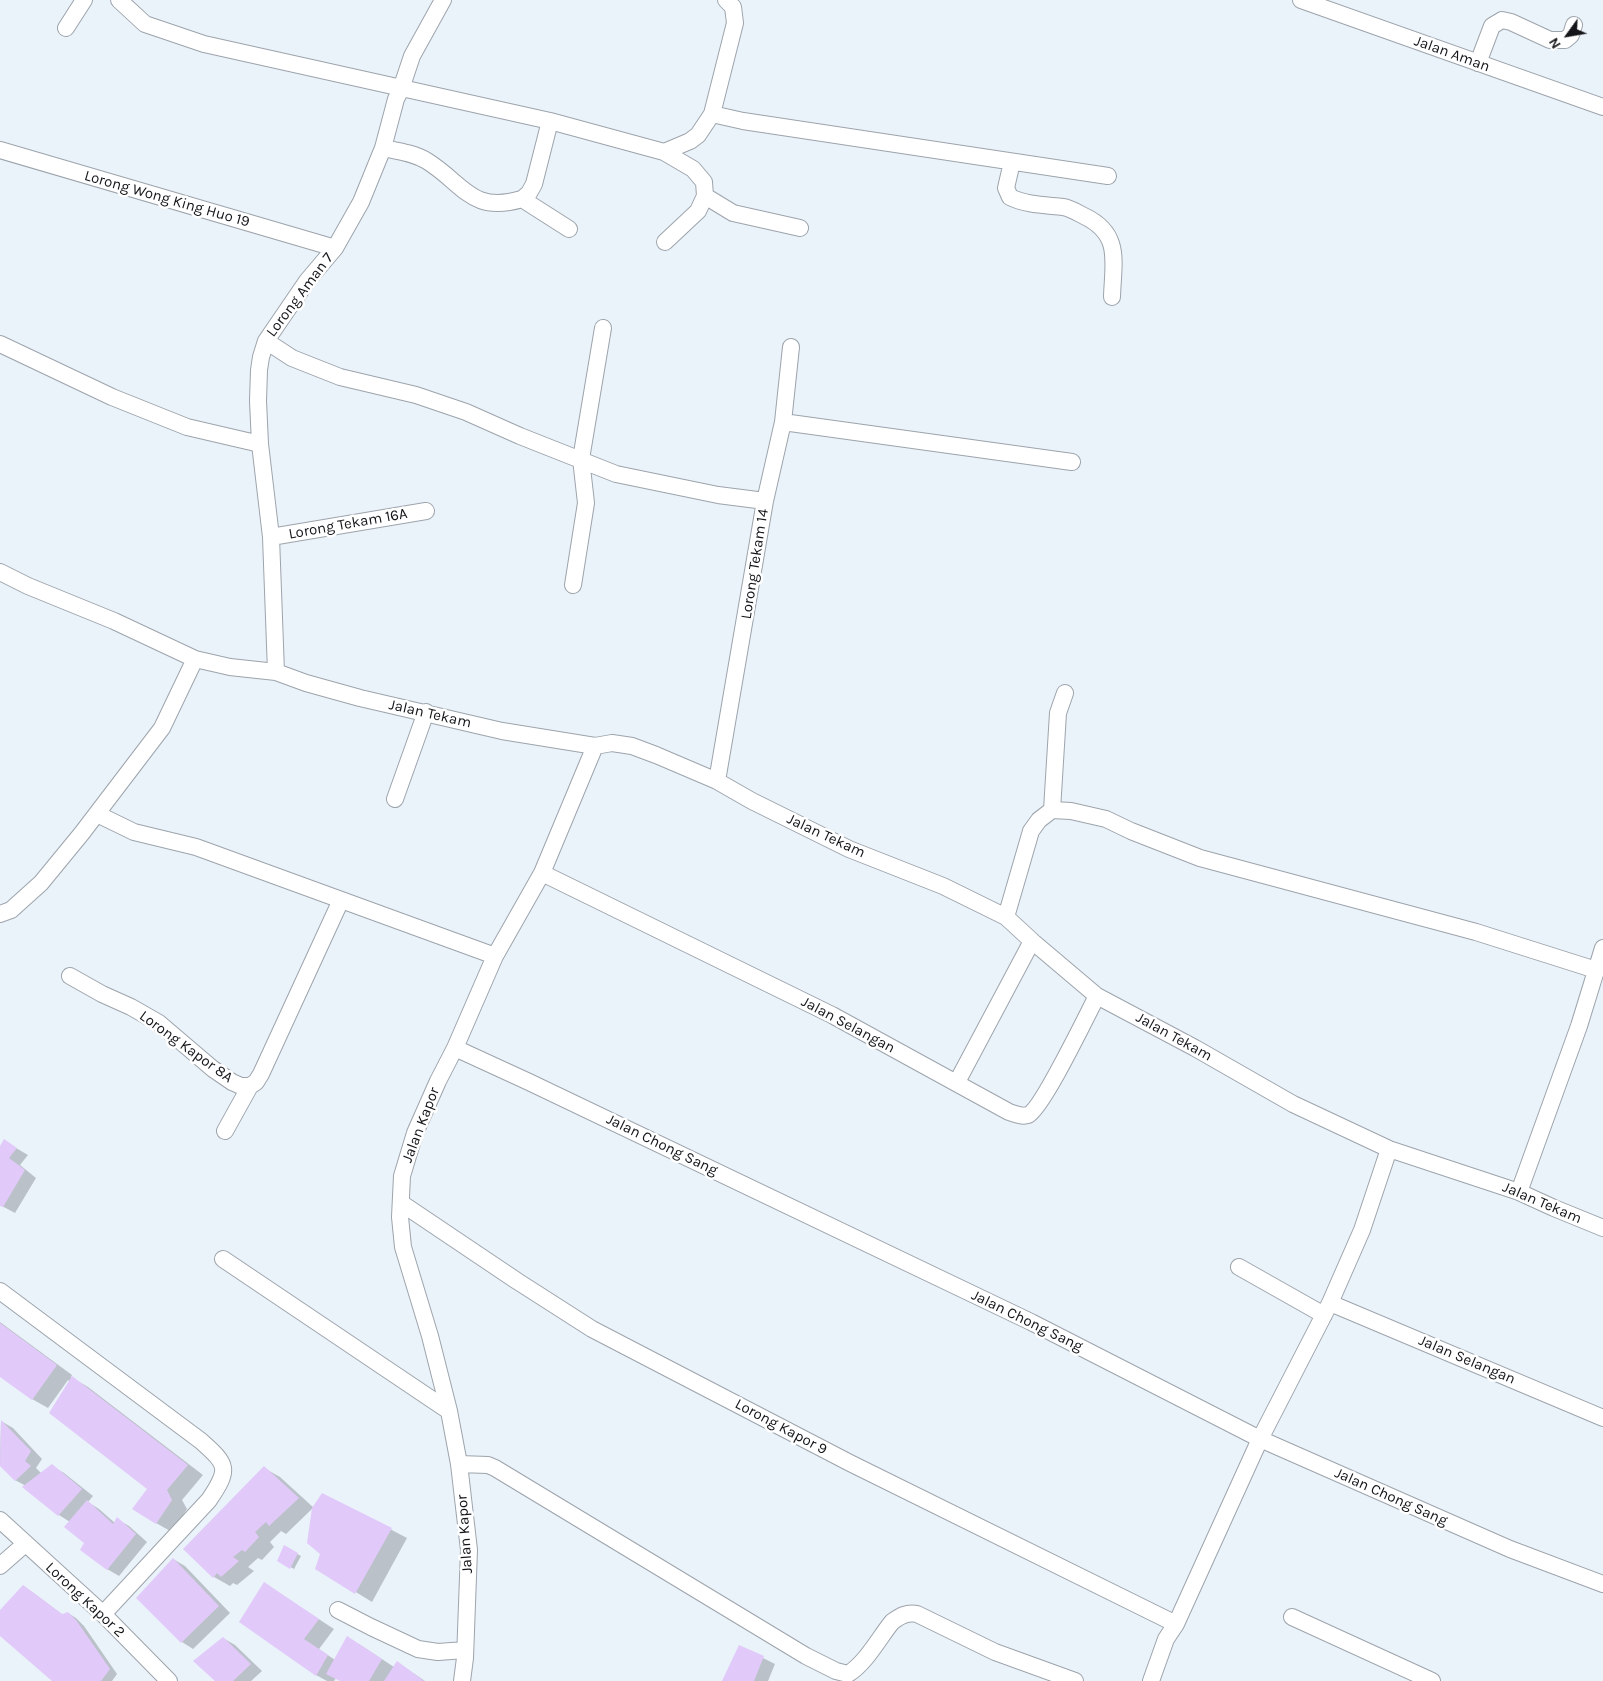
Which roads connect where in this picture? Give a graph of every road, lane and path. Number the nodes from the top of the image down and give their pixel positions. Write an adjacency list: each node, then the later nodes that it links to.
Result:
1 (84, 0): 7 (street)
2 (119, 0): 9 (street)
3 (444, 0): 9 (street, Lorong Aman 7)
4 (726, 0): 11 (street)
5 (1301, 0): 8 (street, Jalan Aman)
6 (1574, 25): 8 (street)
7 (66, 28)
8 (1478, 63): 10 (street, Jalan Aman)
9 (401, 89): 12 (street); 13 (street, Lorong Aman 7)
10 (1603, 107)
11 (712, 114): 15 (street); 16 (street)
12 (550, 121): 15 (street); 19 (street)
13 (383, 148): 19 (street); 23 (street, Lorong Aman 7)
14 (0, 150): 23 (street, Lorong Wong King Huo 19)
15 (664, 152): 18 (street)
16 (1012, 162): 17 (street); 24 (street)
17 (1108, 176)
18 (705, 196): 20 (street); 22 (street)
19 (522, 199): 21 (street)
20 (800, 228)
21 (569, 229)
22 (665, 242)
23 (335, 248): 26 (street, Lorong Aman 7)
24 (1112, 297)
25 (603, 328): 31 (street)
26 (266, 341): 30 (street, Lorong Aman 7); 31 (street)
27 (0, 344): 30 (street)
28 (790, 347): 29 (street, Lorong Tekam 14)
29 (783, 422): 32 (street); 33 (street, Lorong Tekam 14)
30 (260, 444): 35 (street, Lorong Aman 7)
31 (581, 459): 33 (street); 37 (street)
32 (1072, 462)
33 (765, 501): 43 (street, Lorong Tekam 14)
34 (426, 511): 35 (street, Lorong Tekam 16A)
35 (271, 537): 39 (street, Lorong Aman 7)
36 (0, 572): 38 (street, Jalan Tekam)
37 (573, 585)
38 (195, 659): 39 (street, Jalan Tekam); 46 (street)
39 (276, 672): 41 (street, Jalan Tekam)
40 (1065, 693): 45 (street)
41 (426, 712): 42 (street, Jalan Tekam); 44 (street)
42 (595, 746): 43 (street, Jalan Tekam); 47 (street, Jalan Kapor)
43 (717, 782): 50 (street, Jalan Tekam)
44 (395, 799)
45 (1052, 810): 50 (street); 54 (street)
46 (97, 814): 48 (street); 49 (street)
47 (542, 873): 53 (street, Jalan Kapor); 58 (street, Jalan Selangan)
48 (341, 900): 53 (street); 59 (street, Lorong Kapor 8A)
49 (0, 914)
50 (1006, 917): 51 (street, Jalan Tekam)
51 (1032, 941): 56 (street, Jalan Tekam); 58 (street)
52 (1603, 948): 54 (street)
53 (495, 956): 57 (street, Jalan Kapor)
54 (1596, 970): 62 (street)
55 (70, 976): 59 (street, Lorong Kapor 8A)
56 (1097, 996): 58 (street, Jalan Selangan); 61 (street, Jalan Tekam)
57 (454, 1048): 63 (street, Jalan Kapor); 71 (street, Jalan Chong Sang)
58 (957, 1082)
59 (250, 1086): 60 (street, Lorong Kapor 8A)
60 (225, 1131)
61 (1389, 1149): 62 (street, Jalan Tekam); 68 (street)
62 (1519, 1192): 64 (street, Jalan Tekam)
63 (401, 1203): 69 (street, Jalan Kapor); 80 (street, Lorong Kapor 9)
64 (1603, 1228)
65 (223, 1259): 69 (street)
66 (1239, 1267): 68 (street, Jalan Selangan)
67 (0, 1291): 78 (street)
68 (1327, 1309): 70 (street, Jalan Selangan); 71 (street)
69 (449, 1411): 72 (street, Jalan Kapor)
70 (1603, 1418)
71 (1260, 1438): 76 (street, Jalan Chong Sang); 80 (street)
72 (460, 1464): 81 (street, Jalan Kapor); 84 (street)
73 (0, 1520): 74 (street, Lorong Kapor 2)
74 (25, 1544): 75 (street); 78 (street, Lorong Kapor 2)
75 (0, 1566)
76 (1603, 1584)
77 (338, 1610): 81 (street)
78 (103, 1614): 82 (street, Lorong Kapor 2)
79 (1292, 1617): 86 (street)
80 (1176, 1624): 85 (street)
81 (465, 1650): 83 (street, Jalan Kapor)
82 (169, 1681)
83 (462, 1681)
84 (1075, 1681)
85 (1151, 1681)
86 (1432, 1681)

